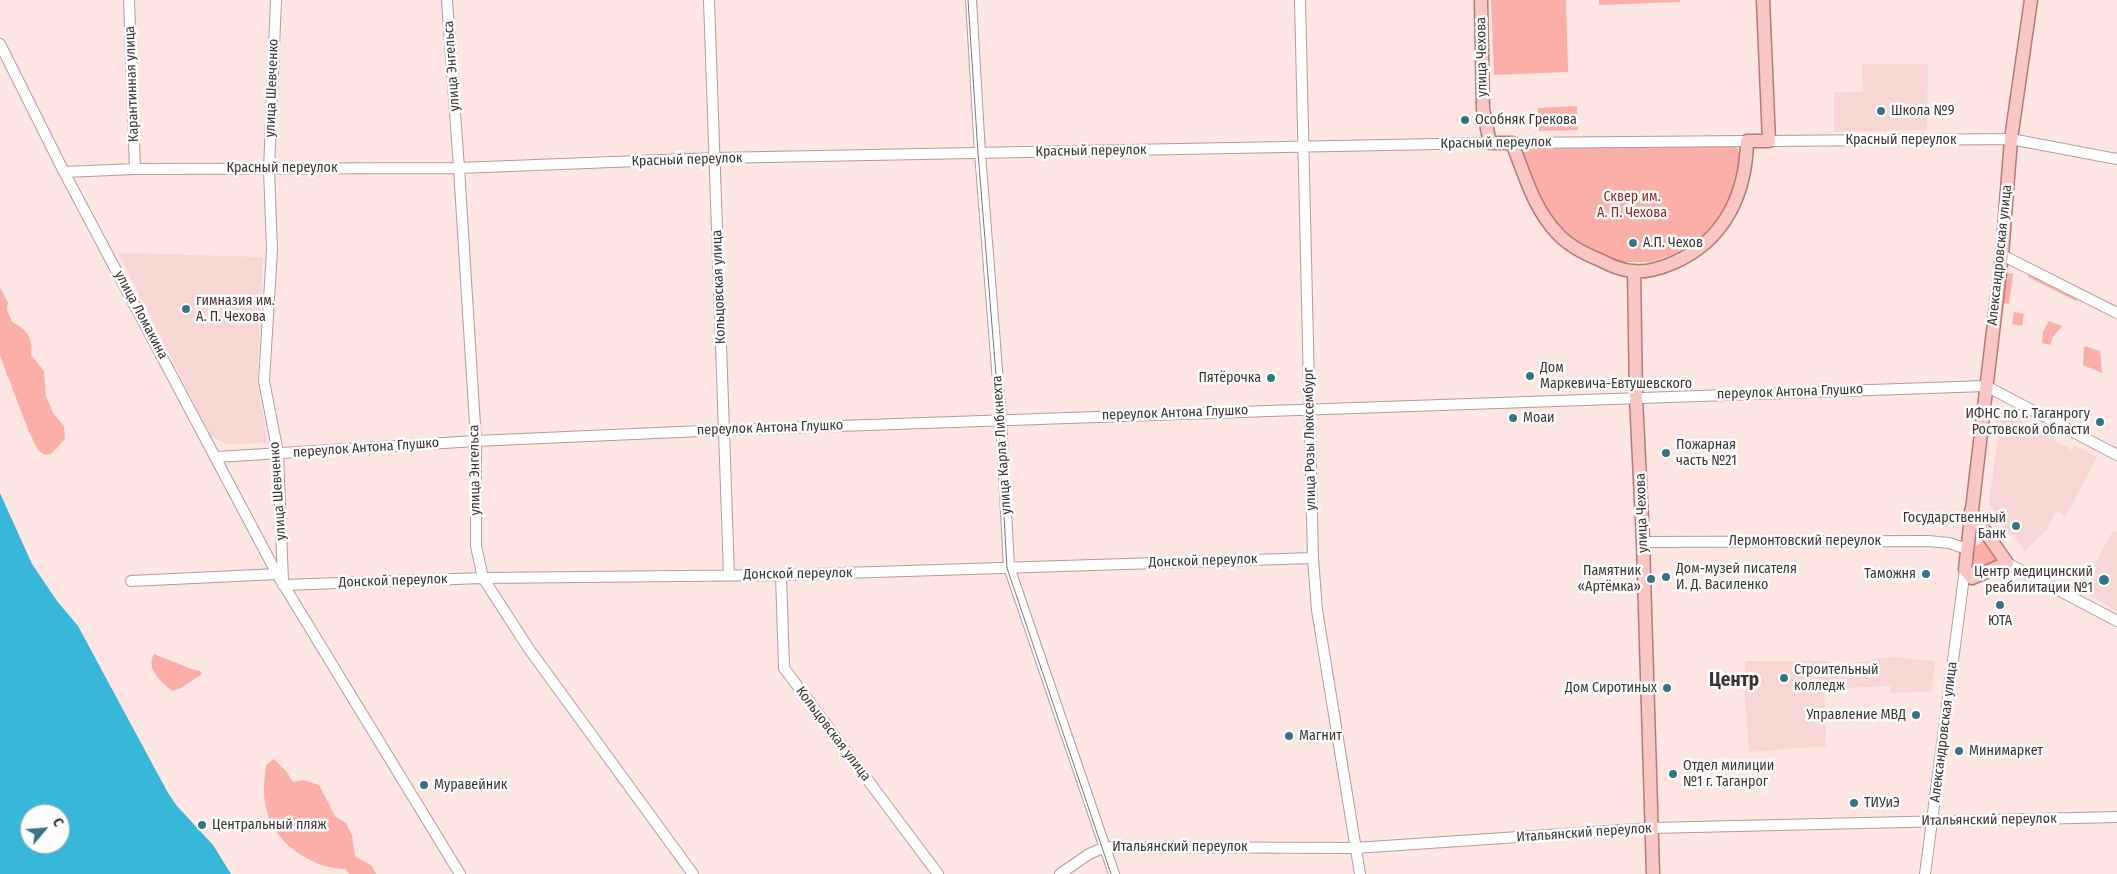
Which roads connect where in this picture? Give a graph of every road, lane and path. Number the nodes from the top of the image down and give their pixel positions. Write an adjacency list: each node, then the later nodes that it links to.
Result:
1 (129, 0): 21 (street, Карантинная улица)
2 (276, 0): 22 (street, улица Шевченко)
3 (446, 0): 20 (street, улица Энгельса)
4 (709, 0): 18 (street, Кольцовская улица)
5 (971, 0): 17 (street, улица Карла Либкнехта)
6 (1300, 0): 16 (street, улица Розы Люксембург)
7 (1481, 0): 14 (main road, улица Чехова)
8 (1763, 0): 13 (main road)
9 (2031, 0): 11 (main road, Александровская улица)
10 (0, 44): 23 (street, улица Ломакина)
11 (2011, 139): 13 (street, Красный переулок); 19 (street, Красный переулок); 24 (main road, Александровская улица)
12 (1747, 141): 13 (main road, Красный переулок); 15 (street, Красный переулок); 25 (main road)
13 (1768, 141)
14 (1490, 143): 15 (main road, Красный переулок); 16 (street, Красный переулок)
15 (1512, 143): 25 (main road)
16 (1303, 146): 17 (street, Красный переулок); 29 (street, улица Розы Люксембург)
17 (980, 153): 18 (street, Красный переулок); 30 (street, улица Карла Либкнехта)
18 (715, 158): 20 (street, Красный переулок); 31 (street, Кольцовская улица)
19 (2117, 159)
20 (459, 168): 22 (street, Красный переулок); 32 (street, улица Энгельса)
21 (135, 169): 22 (street, Красный переулок); 23 (street, Красный переулок)
22 (269, 169): 33 (street, улица Шевченко)
23 (64, 172): 35 (street, улица Ломакина)
24 (2002, 255): 26 (street); 27 (main road, Александровская улица)
25 (1634, 271): 28 (main road, улица Чехова)
26 (2117, 313)
27 (1986, 386): 28 (street, переулок Антона Глушко); 34 (street, переулок Антона Глушко); 36 (main road, Александровская улица)
28 (1636, 397): 29 (street, переулок Антона Глушко); 38 (main road, улица Чехова)
29 (1309, 408): 30 (street, переулок Антона Глушко); 40 (street, улица Розы Люксембург)
30 (1001, 420): 31 (street, переулок Антона Глушко); 42 (street, улица Карла Либкнехта)
31 (724, 430): 32 (street, переулок Антона Глушко); 45 (street, Кольцовская улица)
32 (476, 440): 33 (street, переулок Антона Глушко); 48 (street, улица Энгельса)
33 (278, 453): 35 (street, переулок Антона Глушко); 50 (street, улица Шевченко)
34 (2117, 455)
35 (216, 457): 44 (street, улица Ломакина)
36 (1971, 511): 37 (main road); 39 (main road, Александровская улица)
37 (1986, 535): 39 (main road); 41 (main road)
38 (1643, 542): 39 (street, Лермонтовский переулок); 55 (main road, улица Чехова)
39 (1967, 544): 43 (main road, Александровская улица)
40 (1313, 558): 42 (street, Донской переулок); 57 (street, улица Розы Люксембург)
41 (2007, 564): 47 (main road); 52 (street)
42 (1010, 568): 46 (street, Донской переулок); 56 (street, улица Карла Либкнехта)
43 (1965, 569): 47 (main road); 51 (street, Александровская улица)
44 (277, 574): 49 (street); 50 (street, улица Ломакина)
45 (729, 575): 46 (street, Донской переулок); 48 (street, Донской переулок)
46 (781, 575): 60 (street, Кольцовская улица)
47 (1977, 577): 51 (street)
48 (483, 578): 50 (street, Донской переулок); 59 (street, улица Энгельса)
49 (131, 581)
50 (283, 585): 58 (street, улица Шевченко)
51 (1962, 589): 54 (street, Александровская улица)
52 (2117, 621)
53 (2117, 817): 54 (street, Итальянский переулок)
54 (1932, 822): 55 (street, Итальянский переулок); 65 (street, Александровская улица)
55 (1652, 828): 57 (street, Итальянский переулок); 64 (main road, улица Чехова)
56 (1105, 847): 57 (street, Итальянский переулок); 61 (street, Итальянский переулок); 62 (street, улица Карла Либкнехта)
57 (1355, 848): 63 (street, улица Розы Люксембург)
58 (460, 874)
59 (693, 874)
60 (938, 874)
61 (1060, 874)
62 (1114, 874)
63 (1360, 874)
64 (1653, 874)
65 (1925, 874)

